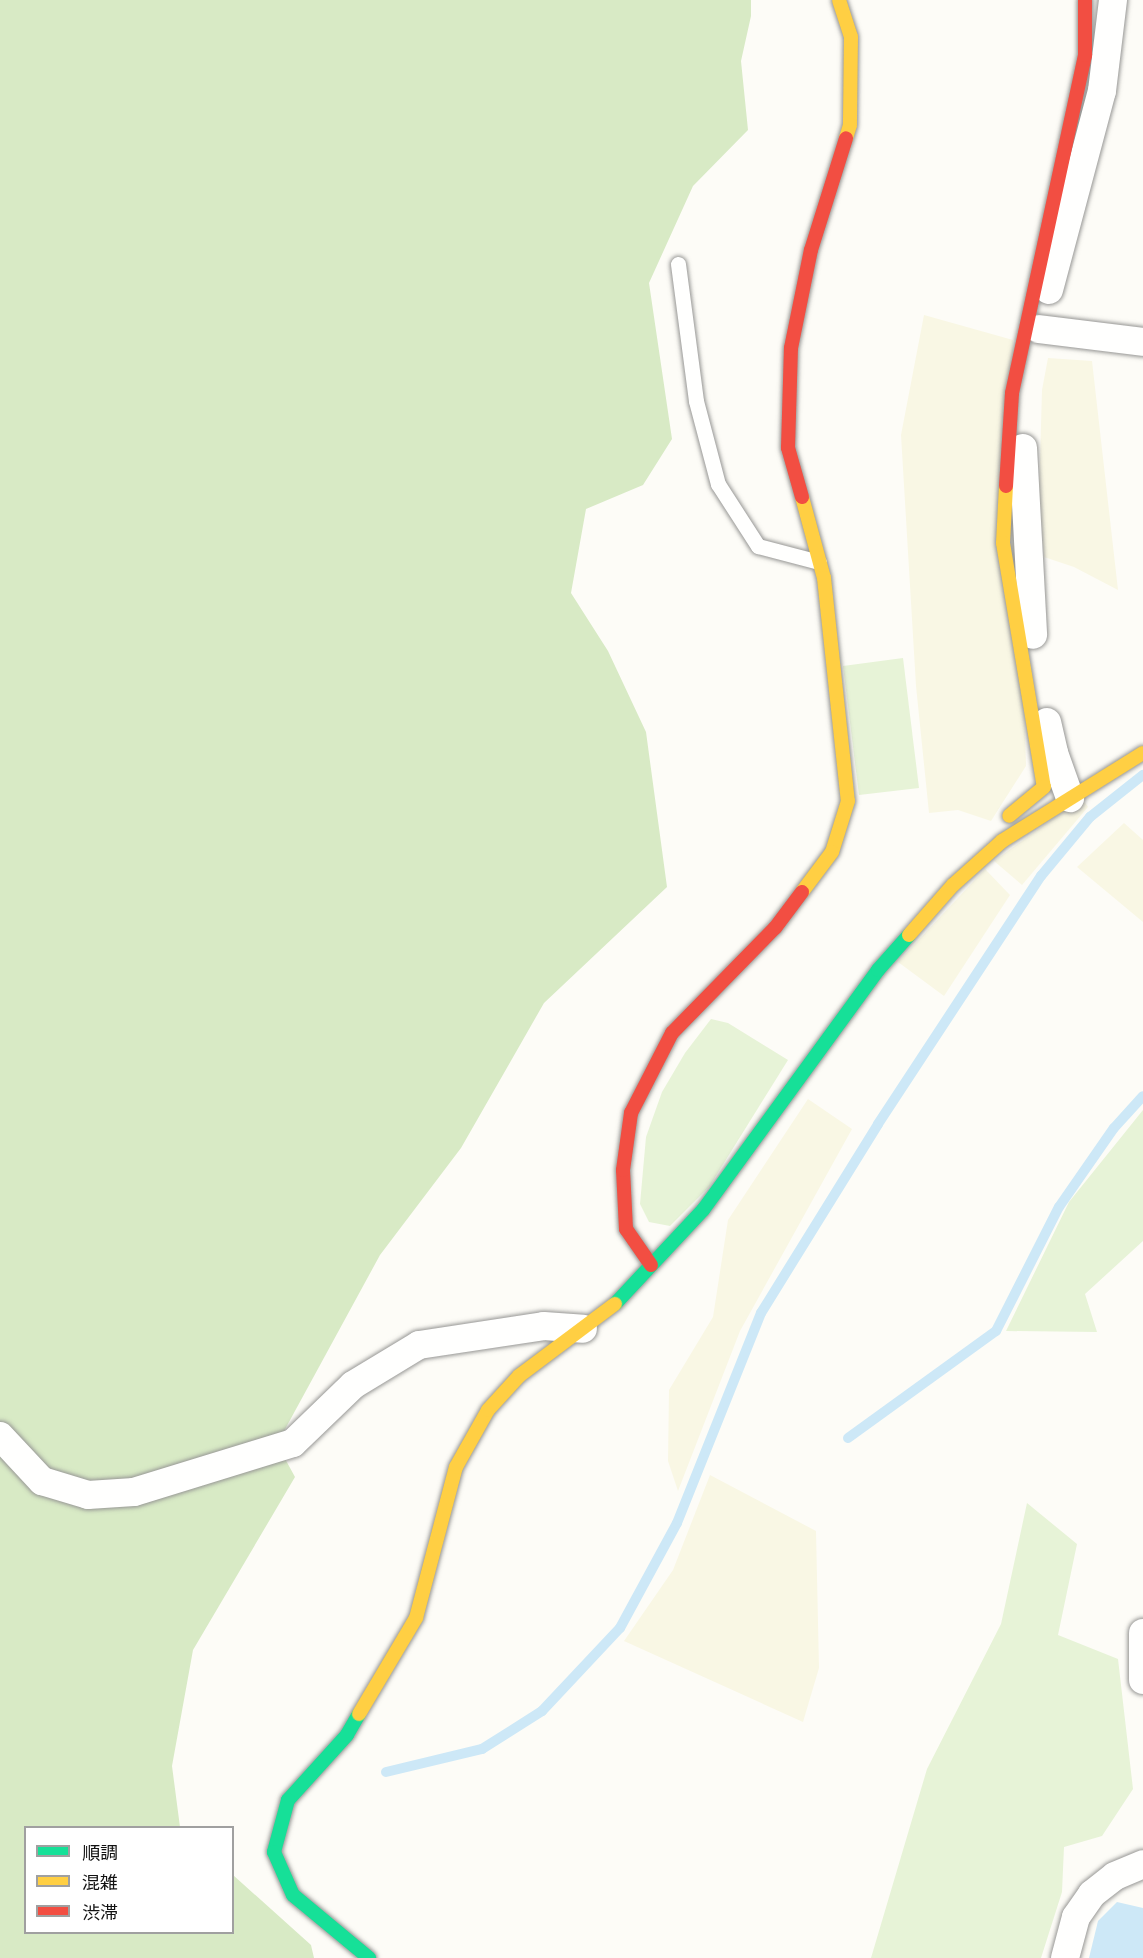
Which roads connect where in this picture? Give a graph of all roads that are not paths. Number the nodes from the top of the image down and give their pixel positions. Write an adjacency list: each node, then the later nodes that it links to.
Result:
1 (838, 0): 7 (street)
2 (1085, 0): 10 (street)
3 (1113, 0): 5 (street)
4 (678, 264): 7 (lane)
5 (1040, 328): 6 (street); 9 (street)
6 (1143, 342)
7 (819, 562): 11 (street)
8 (1143, 753): 9 (street)
9 (1070, 798): 10 (street)
10 (991, 851): 11 (street)
11 (651, 1265): 12 (street)
12 (583, 1329): 13 (street); 17 (street)
13 (0, 1436)
14 (1143, 1634): 15 (street)
15 (1143, 1680)
16 (1143, 1864): 18 (street)
17 (369, 1958)
18 (1065, 1958)

